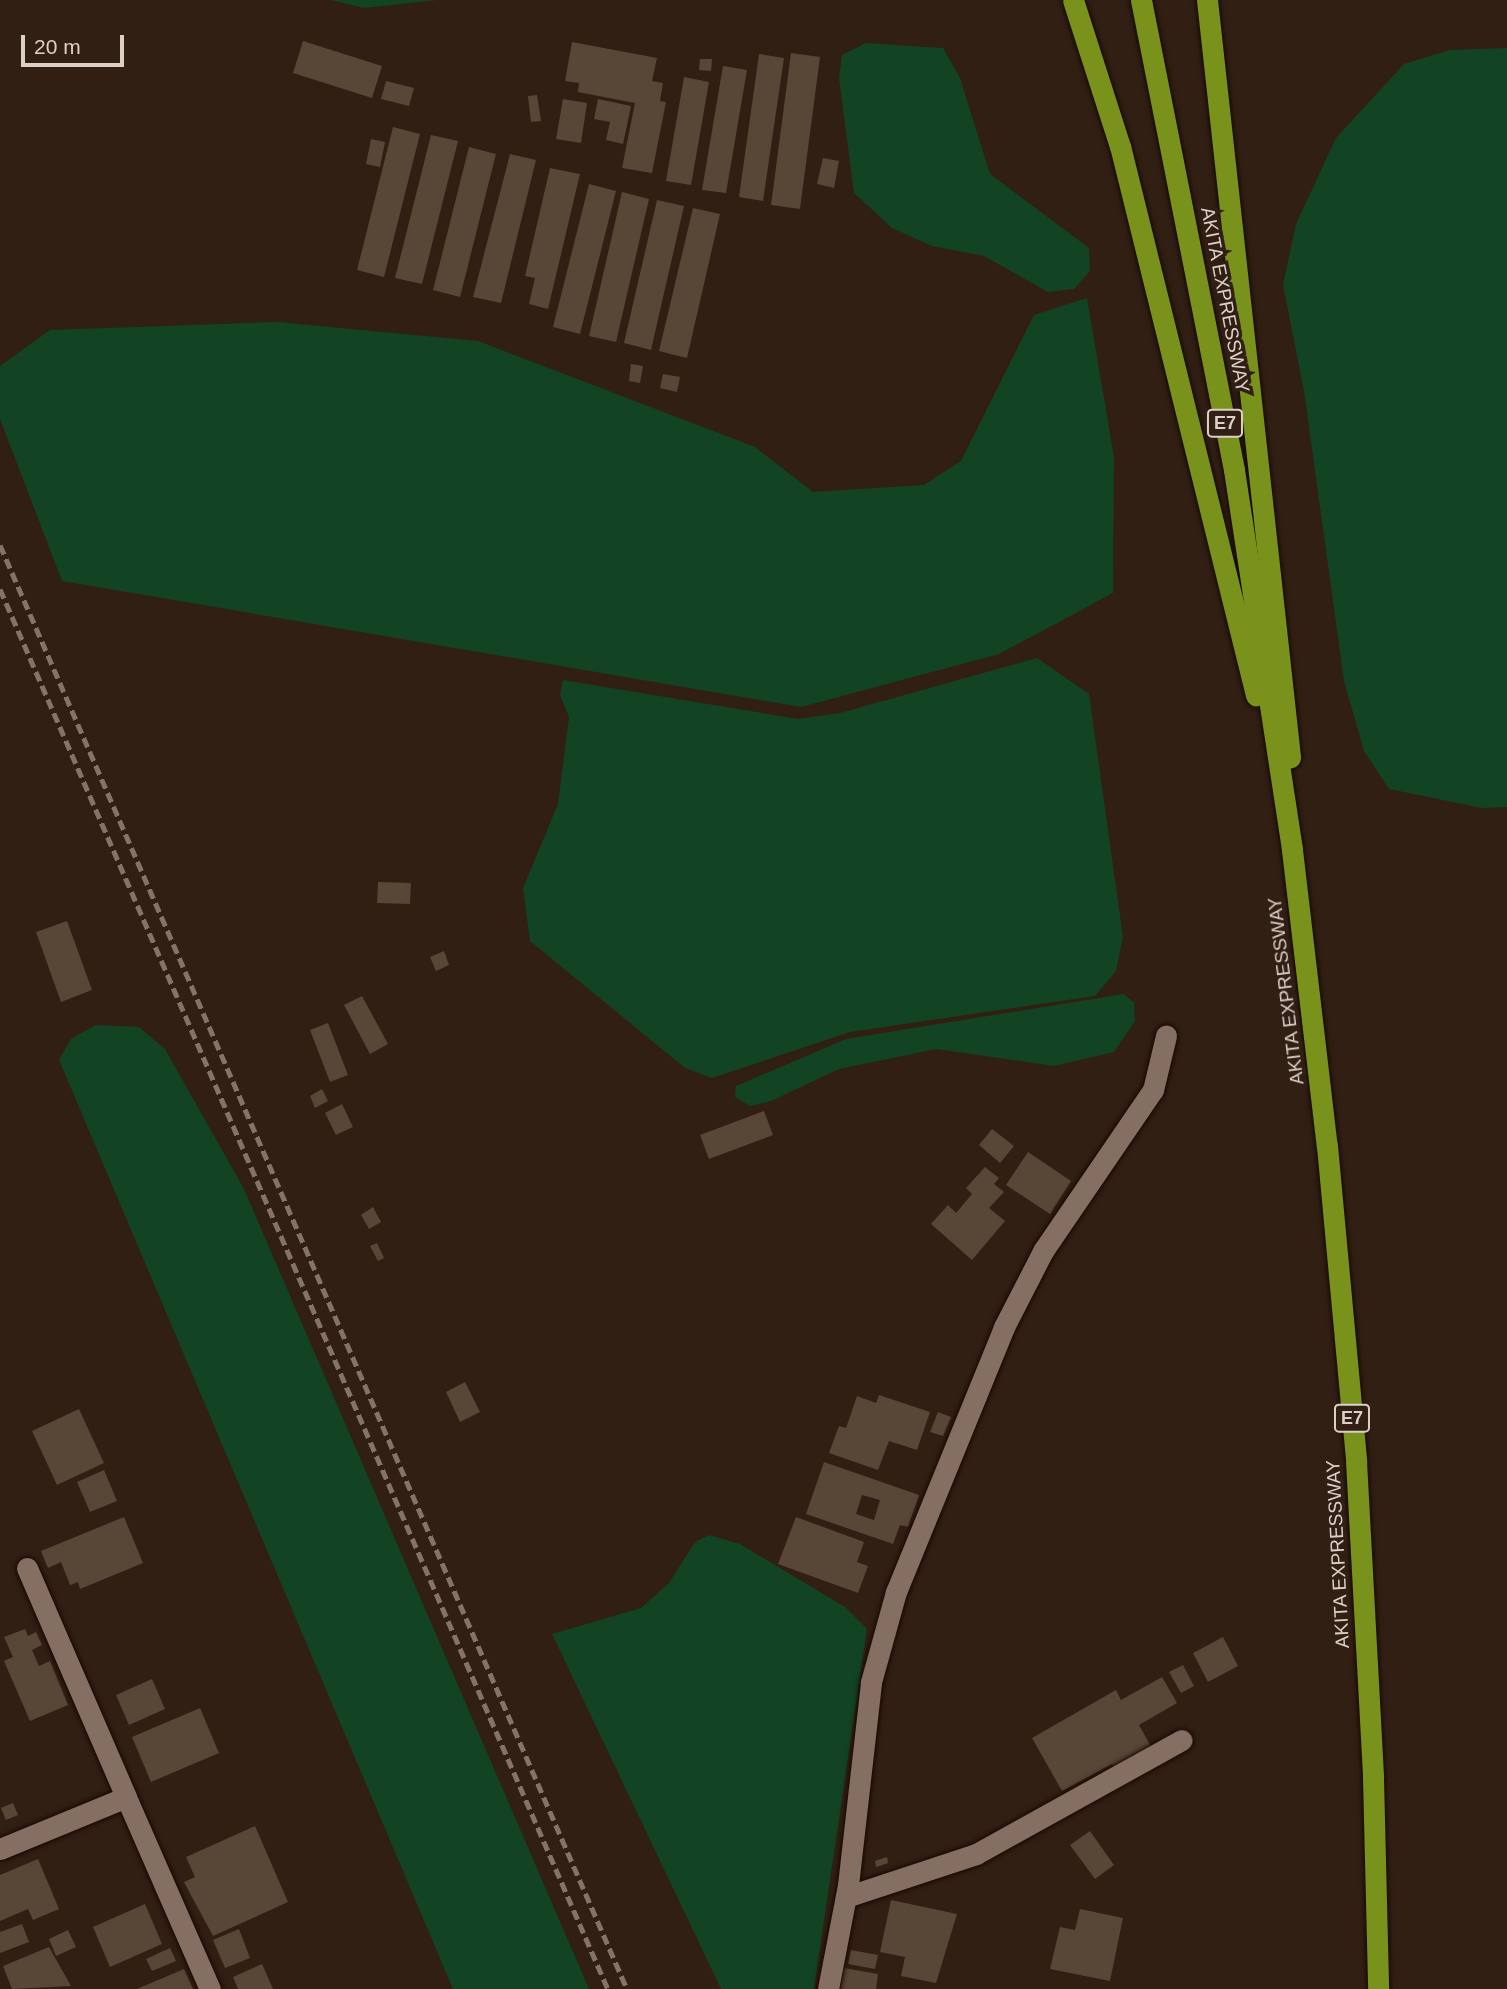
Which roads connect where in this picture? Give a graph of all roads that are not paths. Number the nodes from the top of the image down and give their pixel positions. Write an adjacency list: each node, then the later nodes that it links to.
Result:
1 (1073, 0): 4 (highway)
2 (1141, 0): 4 (highway, AKITA EXPRESSWAY / E7)
3 (1207, 0): 4 (highway)
4 (1292, 850): 13 (highway, AKITA EXPRESSWAY / E7)
5 (1166, 1036): 10 (street)
6 (27, 1568): 8 (street)
7 (1182, 1740): 10 (street)
8 (126, 1797): 9 (street); 11 (street)
9 (0, 1849)
10 (846, 1897): 12 (street)
11 (211, 1989)
12 (828, 1989)
13 (1378, 1989)

